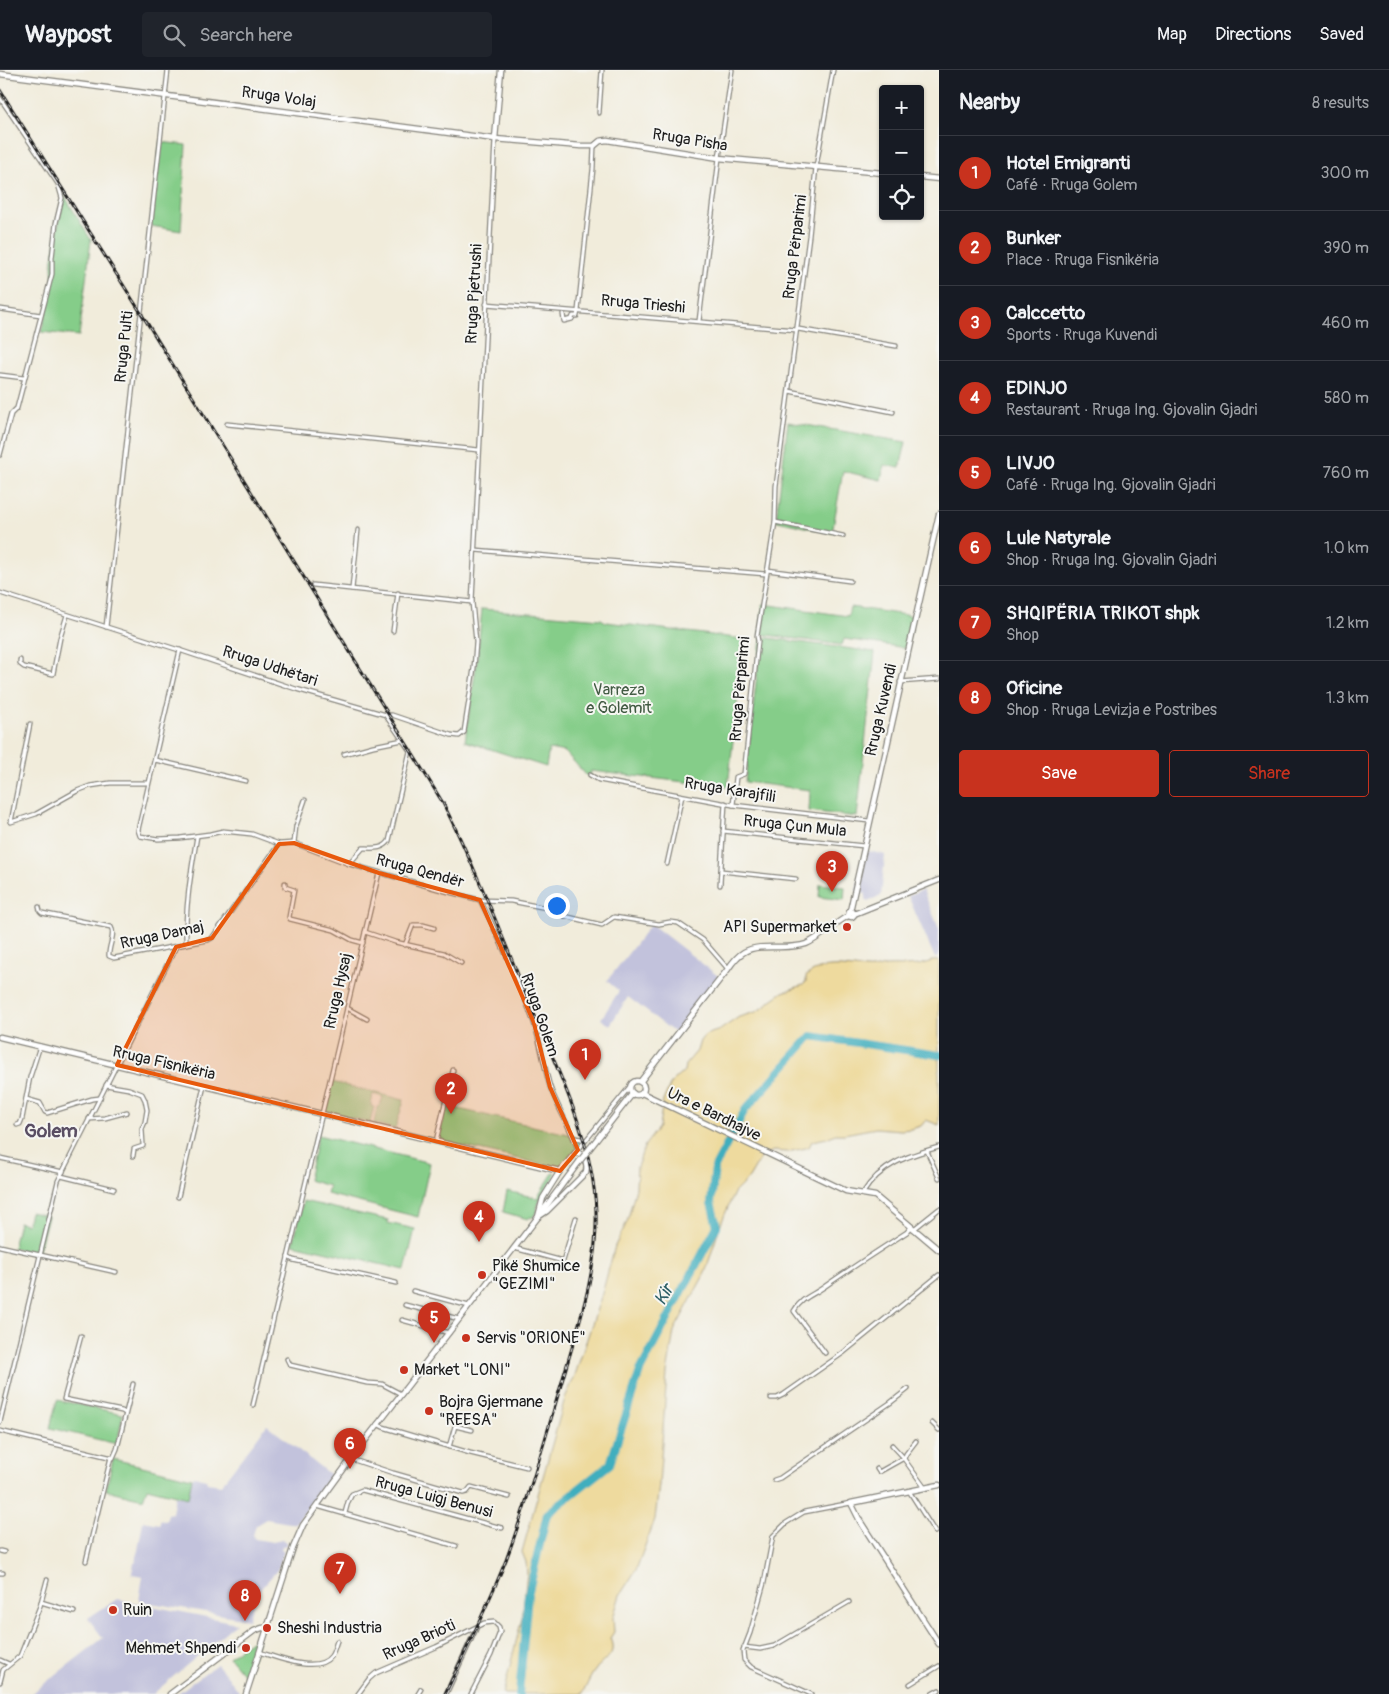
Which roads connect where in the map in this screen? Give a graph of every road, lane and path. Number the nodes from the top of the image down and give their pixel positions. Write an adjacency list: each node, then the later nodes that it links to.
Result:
1 (168, 70): 7 (street, Rruga Pulti)
2 (501, 70): 10 (street)
3 (602, 70): 9 (street)
4 (732, 70): 12 (street)
5 (832, 70): 13 (street, Rruga Përparimi)
6 (0, 74): 7 (street, Rruga Volaj)
7 (164, 94): 10 (street, Rruga Volaj); 45 (street, Rruga Pulti)
8 (0, 98): 20 (street)
9 (599, 113)
10 (494, 139): 11 (street, Rruga Pisha); 17 (street, Rruga Pjetrushi)
11 (594, 146): 12 (street, Rruga Pisha); 19 (street)
12 (719, 158): 13 (street, Rruga Pisha); 22 (street)
13 (816, 167): 14 (street, Rruga Pisha); 23 (street, Rruga Përparimi)
14 (879, 173)
15 (924, 177): 16 (street)
16 (939, 179)
17 (486, 304): 19 (street, Rruga Trieshi); 30 (street, Rruga Pjetrushi)
18 (0, 309): 20 (street)
19 (578, 311): 21 (street); 22 (street, Rruga Trieshi)
20 (41, 314): 26 (street)
21 (563, 314)
22 (700, 321): 23 (street, Rruga Trieshi)
23 (797, 330): 24 (street); 27 (street, Rruga Përparimi)
24 (896, 346)
25 (0, 375): 26 (street)
26 (24, 378): 31 (street)
27 (789, 391): 28 (street); 33 (street, Rruga Përparimi)
28 (893, 412)
29 (227, 424): 30 (street)
30 (479, 450): 36 (street, Rruga Pjetrushi)
31 (0, 455)
32 (939, 514): 50 (street, Rruga Kuvendi)
33 (775, 522): 35 (street); 37 (street, Rruga Përparimi)
34 (358, 530): 40 (street)
35 (843, 536)
36 (475, 550): 37 (street); 43 (street, Rruga Pjetrushi)
37 (766, 572): 38 (street); 63 (street, Rruga Përparimi)
38 (850, 581)
39 (313, 585): 40 (street)
40 (352, 589): 42 (street)
41 (0, 593): 44 (street, Rruga Udhëtari)
42 (398, 593): 43 (street); 46 (street)
43 (472, 602): 53 (street, Rruga Pjetrushi)
44 (67, 614): 45 (street, Rruga Udhëtari); 48 (street)
45 (106, 626): 47 (street, Rruga Udhëtari)
46 (393, 631)
47 (180, 650): 51 (street, Rruga Udhëtari); 56 (street, Rruga Qendër)
48 (20, 660)
49 (939, 679): 50 (street)
50 (900, 682): 64 (street, Rruga Kuvendi)
51 (386, 715): 53 (street, Rruga Udhëtari); 54 (street)
52 (30, 724): 59 (street)
53 (465, 733)
54 (403, 740): 55 (street); 70 (street)
55 (344, 754)
56 (155, 760): 58 (street); 59 (street, Rruga Qendër)
57 (590, 775): 60 (street, Rruga Karajfili)
58 (246, 782)
59 (148, 783): 66 (street, Rruga Qendër)
60 (682, 796): 62 (street, Rruga Karajfili); 71 (street)
61 (305, 800): 67 (street)
62 (725, 804): 63 (street, Rruga Karajfili); 65 (street, Rruga Çun Mula)
63 (733, 805): 64 (street, Rruga Karajfili)
64 (869, 820): 69 (street, Rruga Kuvendi)
65 (723, 831): 69 (street, Rruga Çun Mula); 72 (street, Rruga Çun Mula)
66 (197, 836): 68 (street, Rruga Qendër); 83 (street)
67 (294, 843): 68 (street, Rruga Qendër); 70 (street, Rruga Qendër)
68 (279, 844): 83 (street, Rruga Damaj)
69 (864, 846): 80 (street, Rruga Kuvendi)
70 (349, 864): 73 (street, Rruga Qendër)
71 (667, 864)
72 (721, 871): 74 (street); 77 (street, Rruga Çun Mula)
73 (379, 873): 78 (street, Rruga Qendër); 82 (street, Rruga Hysaj)
74 (796, 879)
75 (939, 880): 80 (street)
76 (285, 883): 84 (street)
77 (720, 886)
78 (480, 900): 88 (street, Rruga Qendër); 107 (street, Rruga Golem)
79 (39, 907): 86 (street, Rruga Damaj)
80 (851, 914): 88 (street)
81 (434, 928): 85 (street)
82 (366, 932): 84 (street, Rruga Hysaj); 85 (street)
83 (186, 943): 86 (street, Rruga Damaj)
84 (363, 943): 89 (street, Rruga Hysaj)
85 (406, 945): 87 (street)
86 (176, 947): 93 (street)
87 (461, 963)
88 (728, 969): 95 (street)
89 (347, 1008): 90 (street); 104 (street, Rruga Hysaj)
90 (367, 1019)
91 (0, 1037): 92 (street, Rruga Fisnikëria)
92 (40, 1046): 93 (street, Rruga Fisnikëria); 102 (street)
93 (117, 1065): 97 (street); 98 (street, Rruga Fisnikëria)
94 (452, 1070): 108 (street)
95 (640, 1082): 96 (street); 100 (street)
96 (632, 1084): 99 (street); 109 (street)
97 (106, 1085): 101 (street); 113 (street)
98 (204, 1086): 104 (street, Rruga Fisnikëria); 120 (street)
99 (633, 1093): 100 (street); 122 (street, bridge)
100 (642, 1093): 119 (street, Ura e Bardhajve)
101 (100, 1098): 102 (street); 105 (street)
102 (26, 1100): 106 (street)
103 (127, 1112): 105 (street)
104 (322, 1114): 108 (street, Rruga Fisnikëria); 129 (street)
105 (89, 1119): 116 (street)
106 (17, 1126)
107 (574, 1138): 109 (street); 111 (street, Rruga Golem)
108 (436, 1141): 115 (street, Rruga Fisnikëria)
109 (584, 1142): 111 (street)
110 (939, 1148): 112 (street)
111 (577, 1151): 115 (street); 122 (street)
112 (927, 1151): 117 (street); 119 (street)
113 (133, 1156)
114 (0, 1158): 116 (street)
115 (560, 1171): 122 (street)
116 (62, 1174): 118 (street); 128 (street)
117 (939, 1178)
118 (114, 1189)
119 (863, 1193): 124 (street, Ura e Bardhajve)
120 (178, 1197)
121 (939, 1209): 124 (street)
122 (538, 1217): 126 (street)
123 (576, 1218): 126 (street)
124 (912, 1228): 127 (street, Ura e Bardhajve); 140 (street)
125 (0, 1246): 128 (street)
126 (514, 1248): 135 (street)
127 (939, 1250)
128 (40, 1255): 130 (street); 148 (street)
129 (288, 1257): 132 (street); 146 (street)
130 (116, 1272)
131 (939, 1275): 145 (street)
132 (396, 1283)
133 (413, 1291): 135 (street)
134 (405, 1305): 136 (street)
135 (469, 1306): 136 (street)
136 (460, 1319): 138 (street)
137 (402, 1320): 138 (street)
138 (449, 1333): 144 (street)
139 (81, 1336): 147 (street)
140 (825, 1353)
141 (287, 1359): 144 (street)
142 (133, 1384): 147 (street)
143 (908, 1389): 162 (street)
144 (401, 1394): 150 (street)
145 (771, 1398)
146 (253, 1405)
147 (126, 1414): 157 (street)
148 (0, 1422)
149 (932, 1423): 152 (street)
150 (378, 1424): 156 (street); 159 (street)
151 (472, 1430): 156 (street)
152 (939, 1430)
153 (0, 1431): 157 (street)
154 (916, 1441): 158 (street)
155 (892, 1445): 158 (street)
156 (449, 1447): 160 (street)
157 (112, 1458): 173 (street)
158 (904, 1458): 161 (street); 164 (street)
159 (351, 1459): 166 (street); 168 (street)
160 (527, 1467)
161 (877, 1469)
162 (774, 1480)
163 (939, 1485): 164 (street)
164 (925, 1488): 165 (street)
165 (908, 1491): 167 (street); 171 (street)
166 (509, 1497)
167 (851, 1503): 181 (street); 182 (street)
168 (316, 1505): 169 (street); 178 (street)
169 (344, 1513): 170 (street, Rruga Luigj Benusi); 172 (street)
170 (502, 1528)
171 (935, 1532)
172 (456, 1546)
173 (86, 1562)
174 (47, 1580): 175 (street)
175 (41, 1602): 177 (street); 185 (street)
176 (849, 1602): 182 (street)
177 (74, 1612)
178 (267, 1628): 183 (street); 191 (street)
179 (476, 1628): 193 (street, Rruga Brioti); 195 (street); 196 (street, Rruga Brioti)
180 (337, 1641): 183 (street)
181 (939, 1644)
182 (744, 1647): 197 (street)
183 (260, 1650): 192 (street)
184 (0, 1660): 185 (street)
185 (9, 1664): 187 (street)
186 (939, 1666): 188 (street)
187 (0, 1682)
188 (910, 1684)
189 (420, 1689): 194 (street)
190 (939, 1690): 198 (street)
191 (170, 1694)
192 (246, 1694)
193 (358, 1694)
194 (418, 1694)
195 (446, 1694)
196 (471, 1694)
197 (810, 1694)
198 (932, 1694)

